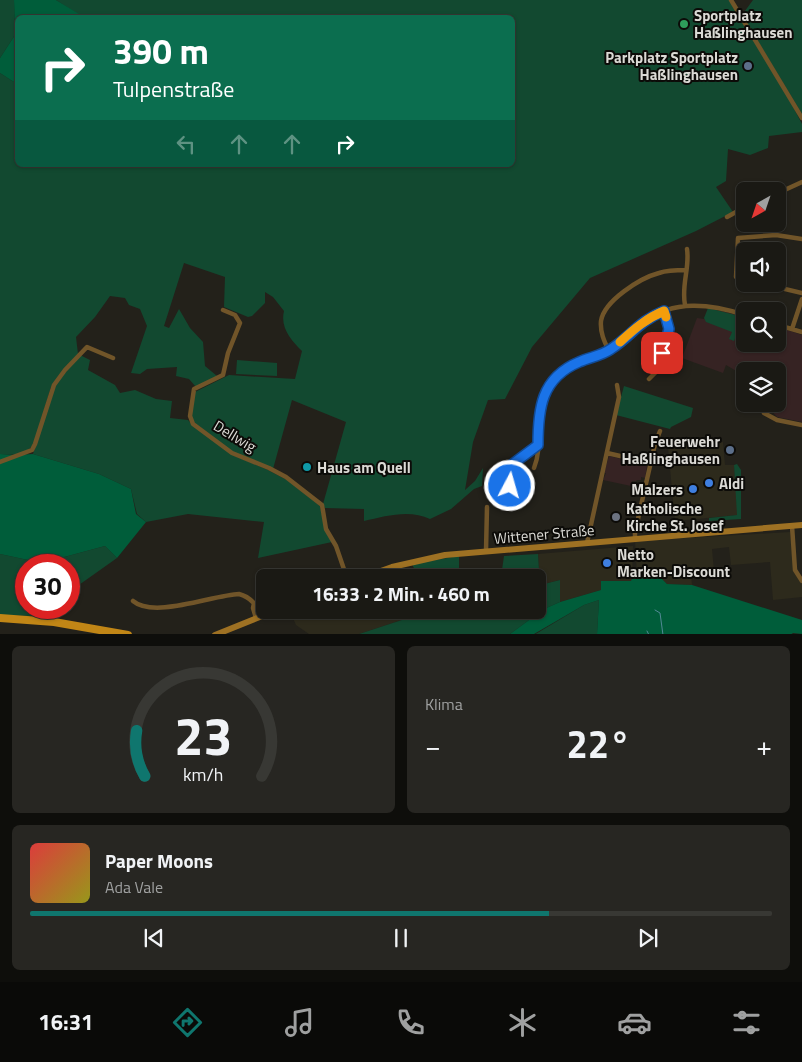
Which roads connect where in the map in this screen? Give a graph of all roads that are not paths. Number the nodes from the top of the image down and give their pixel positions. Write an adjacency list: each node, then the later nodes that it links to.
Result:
1 (731, 0): 2 (street)
2 (802, 118)
3 (802, 182): 4 (street)
4 (786, 189)
5 (736, 212): 6 (street)
6 (727, 217)
7 (802, 239): 8 (street)
8 (738, 242)
9 (687, 249): 10 (street)
10 (686, 270): 14 (street); 21 (street)
11 (786, 289): 12 (street)
12 (802, 293)
13 (802, 299): 19 (street)
14 (685, 306): 16 (street); 17 (street)
15 (224, 310): 40 (street, Dellwig)
16 (664, 311): 21 (street); 23 (street)
17 (736, 312)
18 (786, 327): 19 (street)
19 (792, 329): 20 (street)
20 (802, 332)
21 (609, 351): 28 (street)
22 (113, 358): 30 (street)
23 (649, 379)
24 (617, 385): 29 (street)
25 (764, 413): 26 (street)
26 (802, 424)
27 (660, 431): 31 (street)
28 (538, 445): 32 (street); 33 (street)
29 (607, 453): 31 (street); 38 (street)
30 (0, 462)
31 (651, 463): 37 (street)
32 (534, 468)
33 (510, 486)
34 (487, 507): 39 (street, Wittener Straße)
35 (802, 525): 36 (main road, Wittener Straße)
36 (792, 526): 37 (main road, Wittener Straße); 42 (street)
37 (635, 539): 38 (main road, Wittener Straße)
38 (587, 543): 39 (main road, Wittener Straße)
39 (486, 551): 41 (main road, Wittener Straße)
40 (344, 569)
41 (386, 569)
42 (802, 581)
43 (133, 601): 44 (street)
44 (256, 605)
45 (0, 618): 47 (main road)
46 (256, 618): 48 (main road)
47 (128, 634)
48 (215, 634)

